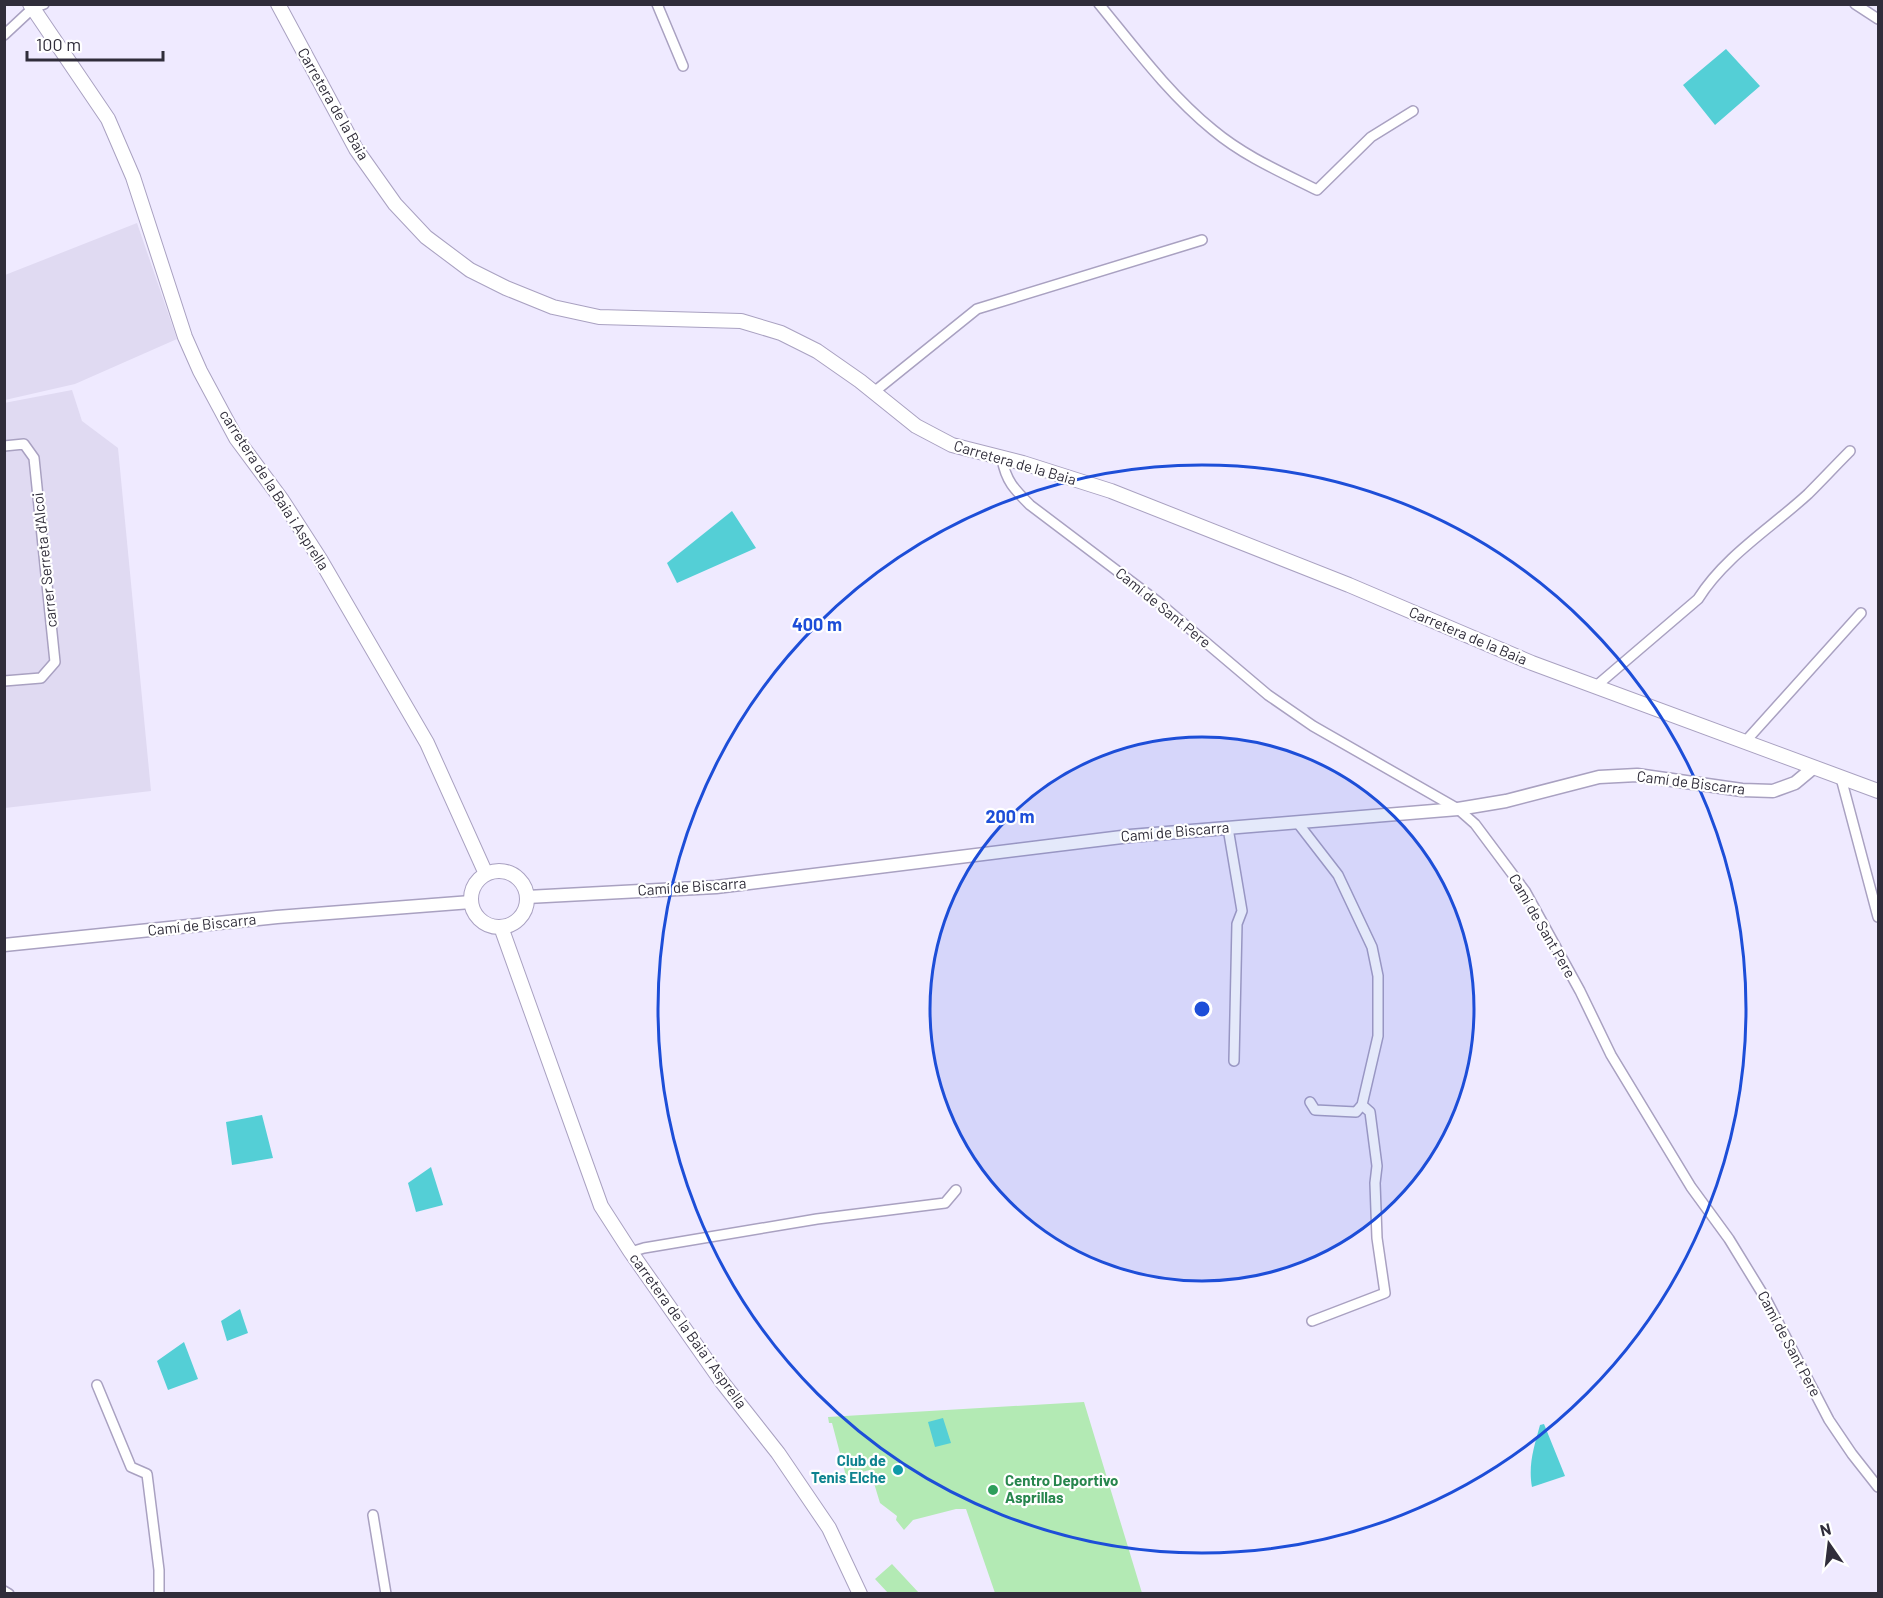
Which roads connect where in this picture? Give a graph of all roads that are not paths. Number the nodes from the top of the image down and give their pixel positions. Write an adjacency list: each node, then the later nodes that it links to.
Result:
1 (278, 4): 11 (main road, Carretera de la Baia)
2 (657, 4): 8 (street)
3 (1099, 4): 9 (street)
4 (1855, 4): 6 (street)
5 (36, 6): 7 (street); 25 (main road, carretera de la Baia i Asprella)
6 (1878, 19)
7 (4, 35)
8 (683, 66)
9 (1413, 111)
10 (1202, 240): 11 (street)
11 (874, 392): 14 (main road, Carretera de la Baia)
12 (4, 446): 16 (street, carrer Serreta d'Alcoi)
13 (1850, 451): 17 (street)
14 (1002, 459): 17 (main road, Carretera de la Baia); 22 (street, Camí de Sant Pere)
15 (1861, 613): 18 (street)
16 (4, 681)
17 (1595, 687): 18 (main road, Carretera de la Baia)
18 (1744, 743): 19 (main road, Carretera de la Baia)
19 (1813, 768): 20 (main road, Carretera de la Baia); 22 (street, Camí de Biscarra)
20 (1841, 778): 21 (main road, Carretera de la Baia); 28 (street)
21 (1878, 791)
22 (1458, 809): 23 (street, Camí de Biscarra); 38 (street, Camí de Sant Pere)
23 (1297, 822): 24 (street, Camí de Biscarra); 33 (street)
24 (1228, 828): 26 (street, Camí de Biscarra); 31 (street)
25 (486, 874): 26 (main road); 27 (main road)
26 (527, 897): 29 (main road)
27 (471, 902): 29 (main road); 30 (street, Camí de Biscarra)
28 (1878, 917)
29 (501, 927): 35 (main road, carretera de la Baia i Asprella)
30 (4, 945)
31 (1234, 1061)
32 (1310, 1102): 33 (street)
33 (1362, 1105): 36 (street)
34 (956, 1190): 35 (street)
35 (631, 1252): 44 (main road, carretera de la Baia i Asprella)
36 (1312, 1321)
37 (97, 1385): 42 (street)
38 (1878, 1487)
39 (373, 1515): 43 (street)
40 (4, 1591): 41 (street)
41 (9, 1593)
42 (159, 1593)
43 (386, 1593)
44 (860, 1593)

